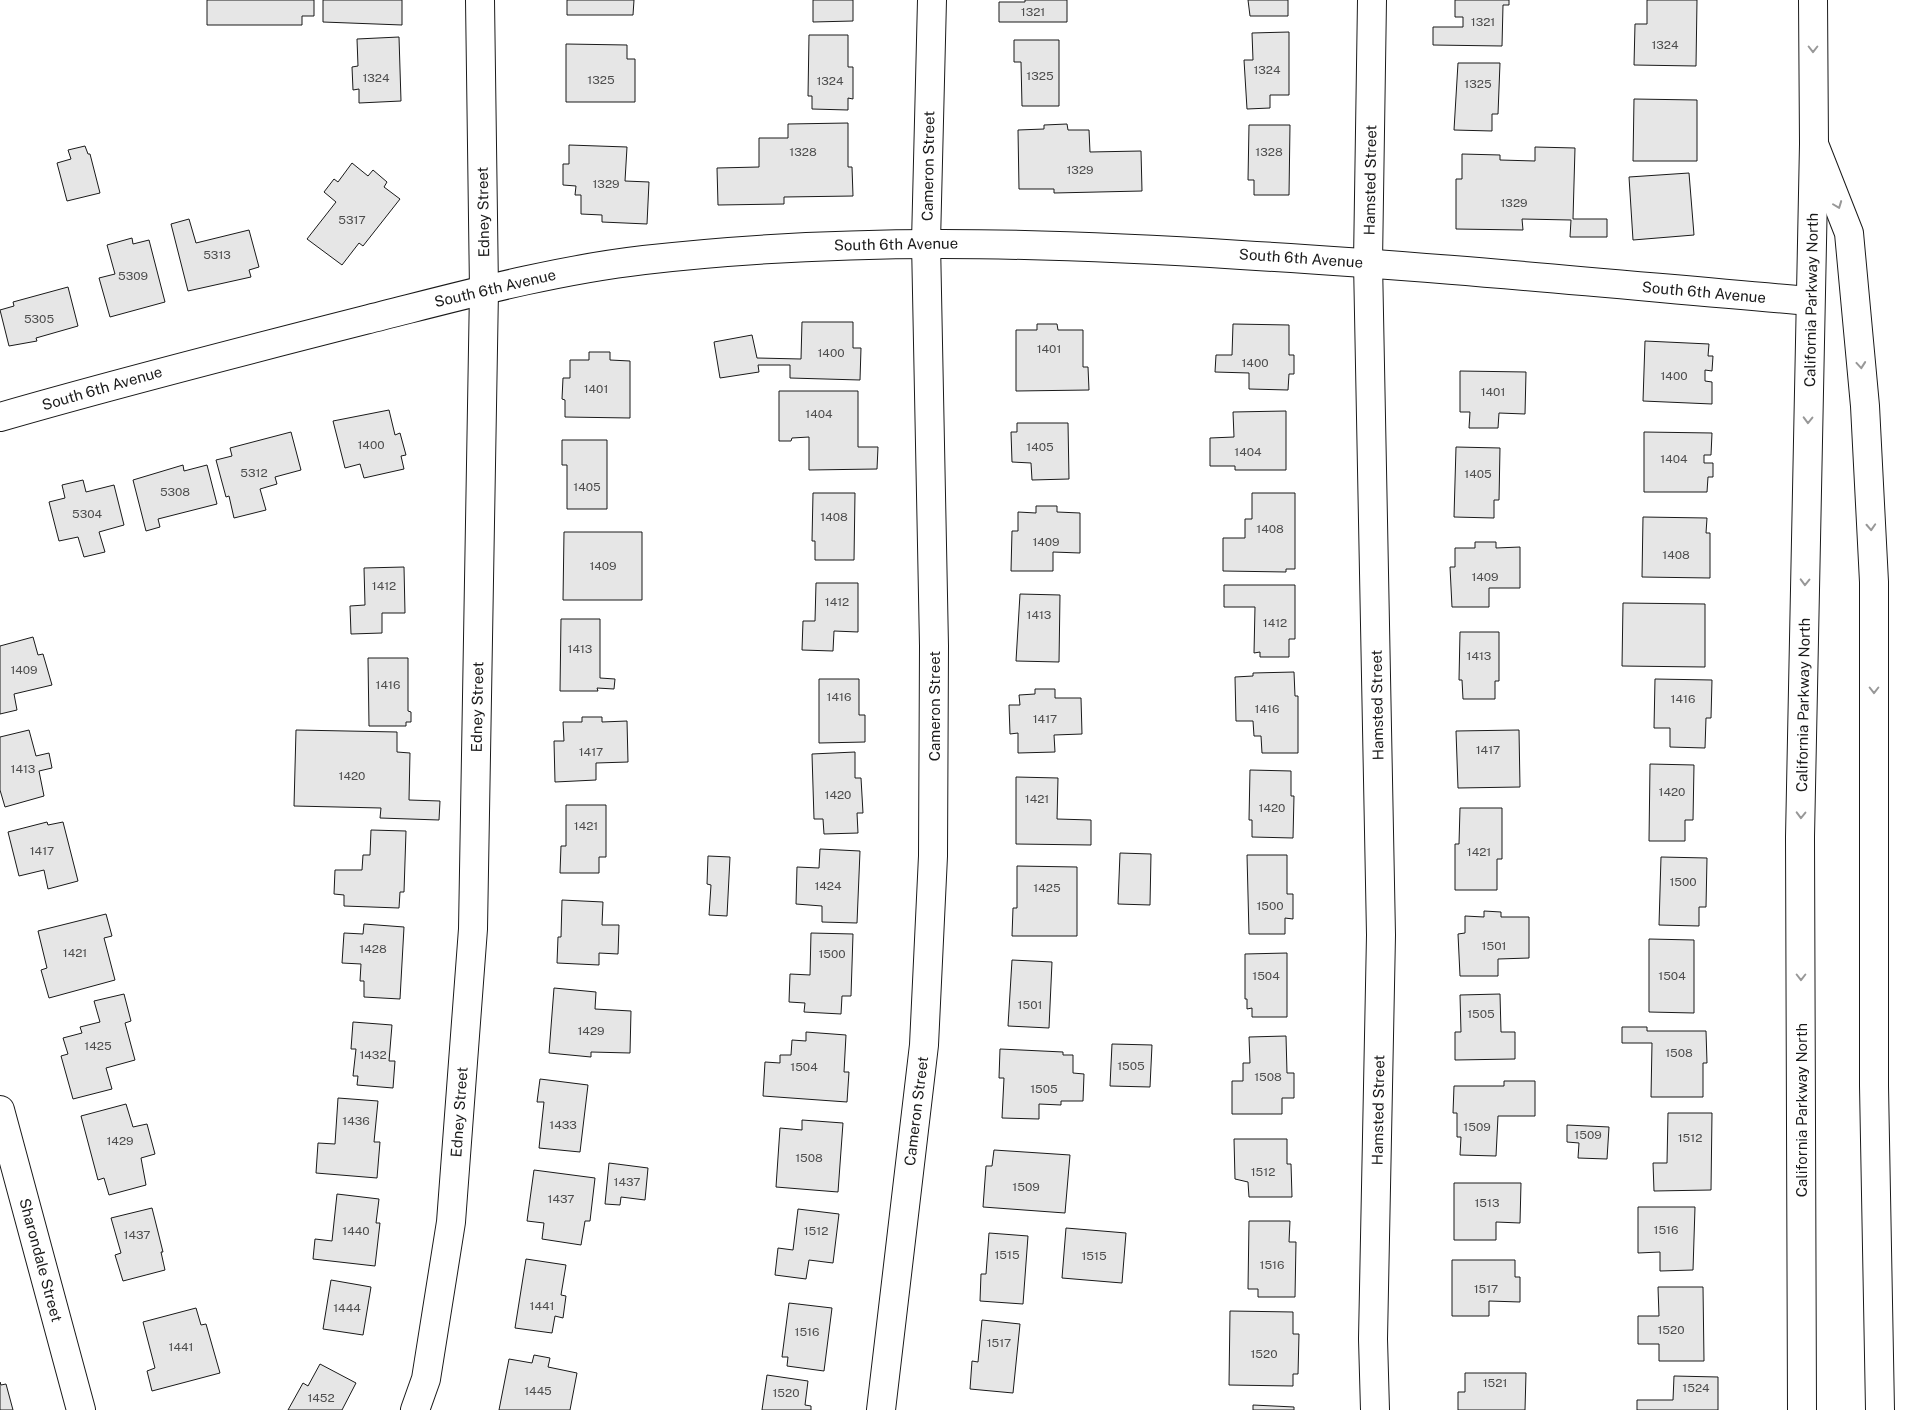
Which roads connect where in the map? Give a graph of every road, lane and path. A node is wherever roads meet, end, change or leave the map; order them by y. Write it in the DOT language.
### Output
graph roads {
  1 [pos="480,0"];
  2 [pos="932,0"];
  3 [pos="1372,0"];
  4 [pos="1813,0"];
  5 [pos="1814,144"];
  6 [pos="926,242"];
  7 [pos="1368,262"];
  8 [pos="484,290"];
  9 [pos="1810,301"];
  10 [pos="0,417"];
  11 [pos="0,1110"];
  12 [pos="81,1410"];
  13 [pos="415,1410"];
  14 [pos="881,1410"];
  15 [pos="1375,1410"];
  16 [pos="1802,1410"];
  17 [pos="1880,1410"];
  1 -- 8 [label="main road, Edney Street"];
  2 -- 6 [label="main road, Cameron Street"];
  3 -- 7 [label="main road, Hamsted Street"];
  4 -- 5 [label="main road, California Parkway North, one-way"];
  5 -- 9 [label="main road, California Parkway North"];
  5 -- 17 [label="main road, one-way"];
  6 -- 7 [label="main road, South 6th Avenue"];
  6 -- 8 [label="main road, South 6th Avenue"];
  6 -- 14 [label="main road, Cameron Street"];
  7 -- 9 [label="main road, South 6th Avenue"];
  7 -- 15 [label="main road, Hamsted Street"];
  8 -- 10 [label="main road, South 6th Avenue"];
  8 -- 13 [label="main road, Edney Street"];
  9 -- 16 [label="main road, California Parkway North, one-way"];
  11 -- 12 [label="main road, Sharondale Street"];
}
